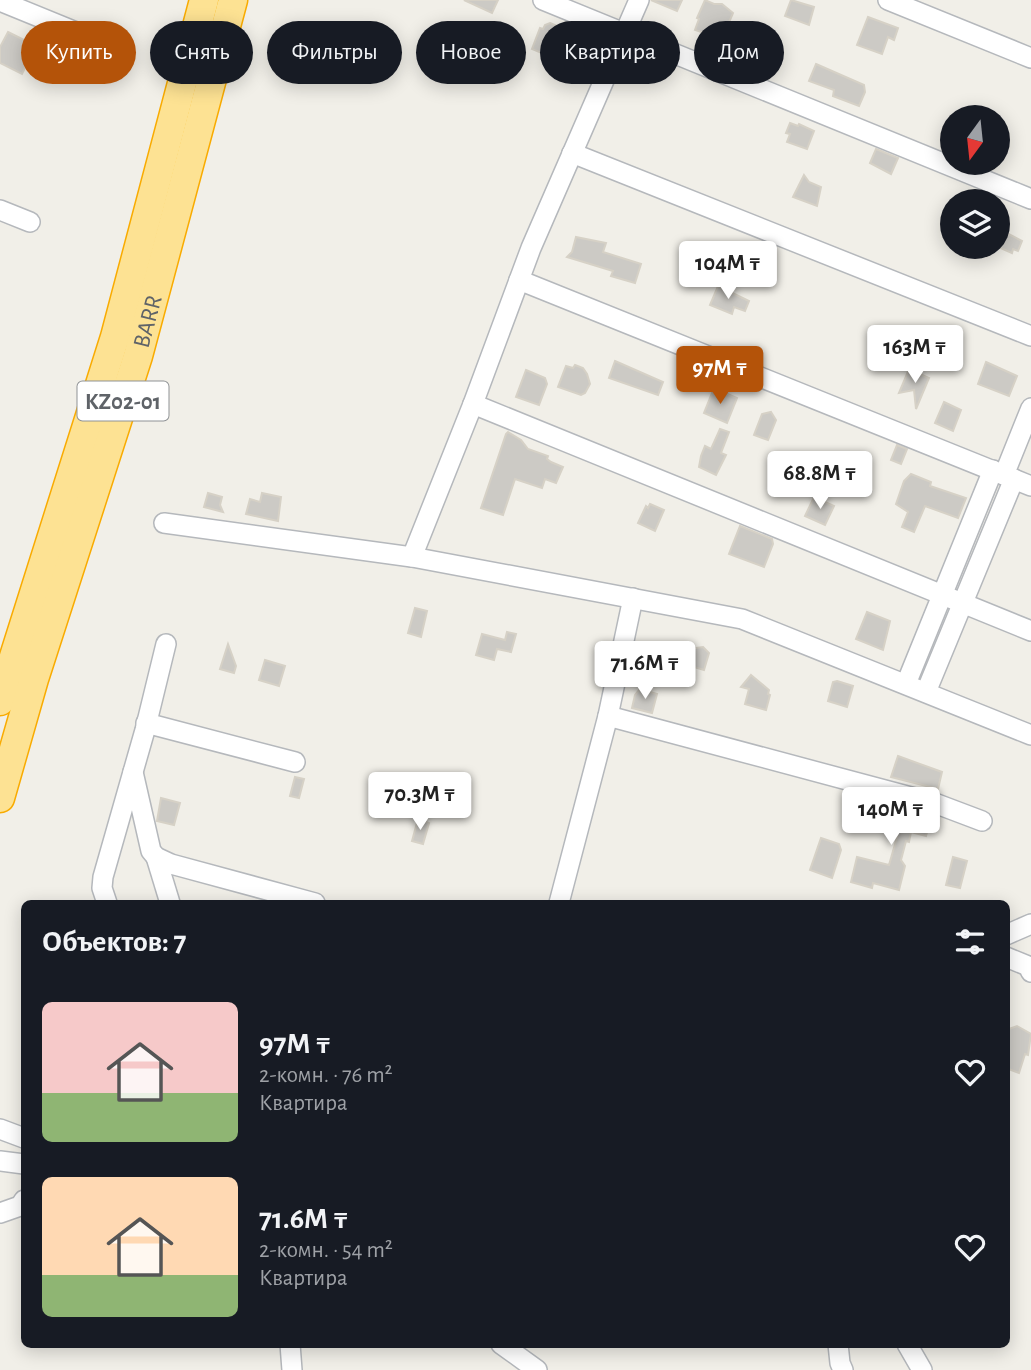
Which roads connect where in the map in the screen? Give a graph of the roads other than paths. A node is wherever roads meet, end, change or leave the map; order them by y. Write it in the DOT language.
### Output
graph roads {
  1 [pos="204,0"];
  2 [pos="233,0"];
  3 [pos="543,0"];
  4 [pos="639,0"];
  5 [pos="888,0"];
  6 [pos="0,1"];
  7 [pos="49,21"];
  8 [pos="595,21"];
  9 [pos="629,21"];
  10 [pos="680,56"];
  11 [pos="1031,58"];
  12 [pos="602,84"];
  13 [pos="572,153"];
  14 [pos="1031,199"];
  15 [pos="0,210"];
  16 [pos="30,222"];
  17 [pos="519,279"];
  18 [pos="1031,336"];
  19 [pos="473,404"];
  20 [pos="1031,408"];
  21 [pos="1011,477"];
  22 [pos="164,523"];
  23 [pos="412,557"];
  24 [pos="942,595"];
  25 [pos="633,598"];
  26 [pos="963,603"];
  27 [pos="1031,631"];
  28 [pos="166,644"];
  29 [pos="906,684"];
  30 [pos="926,692"];
  31 [pos="0,701"];
  32 [pos="608,716"];
  33 [pos="146,723"];
  34 [pos="1031,735"];
  35 [pos="295,762"];
  36 [pos="133,771"];
  37 [pos="0,798"];
  38 [pos="982,821"];
  39 [pos="156,857"];
  40 [pos="106,900"];
  41 [pos="169,900"];
  42 [pos="304,900"];
  43 [pos="560,900"];
  44 [pos="1031,924"];
  45 [pos="1010,933"];
  46 [pos="1010,959"];
  47 [pos="1031,972"];
  48 [pos="0,1161"];
  49 [pos="21,1164"];
  50 [pos="21,1204"];
  51 [pos="0,1213"];
  52 [pos="290,1348"];
  53 [pos="507,1348"];
  54 [pos="838,1348"];
  55 [pos="909,1348"];
  56 [pos="292,1370"];
  57 [pos="537,1370"];
  58 [pos="843,1370"];
  59 [pos="922,1370"];
  1 -- 31 [label="highway, BARR / KZ02-01"];
  2 -- 37 [label="highway, BARR / KZ02-01"];
  3 -- 8 [label="street"];
  4 -- 9 [label="street"];
  5 -- 11 [label="street"];
  6 -- 7 [label="street"];
  10 -- 14 [label="street"];
  12 -- 13 [label="street"];
  13 -- 17 [label="street"];
  13 -- 18 [label="street"];
  15 -- 16 [label="street"];
  17 -- 19 [label="street"];
  17 -- 21 [label="street"];
  19 -- 23 [label="street"];
  19 -- 24 [label="street"];
  20 -- 21 [label="street"];
  21 -- 24 [label="street"];
  21 -- 26 [label="street"];
  22 -- 23 [label="street"];
  23 -- 25 [label="street"];
  24 -- 26 [label="street"];
  24 -- 29 [label="street"];
  25 -- 29 [label="street"];
  25 -- 32 [label="street"];
  26 -- 27 [label="street"];
  26 -- 30 [label="street"];
  28 -- 33 [label="street"];
  29 -- 30 [label="street"];
  30 -- 34 [label="street"];
  32 -- 38 [label="street"];
  32 -- 43 [label="street"];
  33 -- 35 [label="street"];
  33 -- 36 [label="street"];
  36 -- 39 [label="street"];
  36 -- 40 [label="street"];
  39 -- 41 [label="street"];
  39 -- 42 [label="street"];
  44 -- 45 [label="street"];
  46 -- 47 [label="street"];
  48 -- 49 [label="street"];
  50 -- 51 [label="street"];
  52 -- 56 [label="street"];
  53 -- 57 [label="street"];
  54 -- 58 [label="street"];
  55 -- 59 [label="street"];
}
